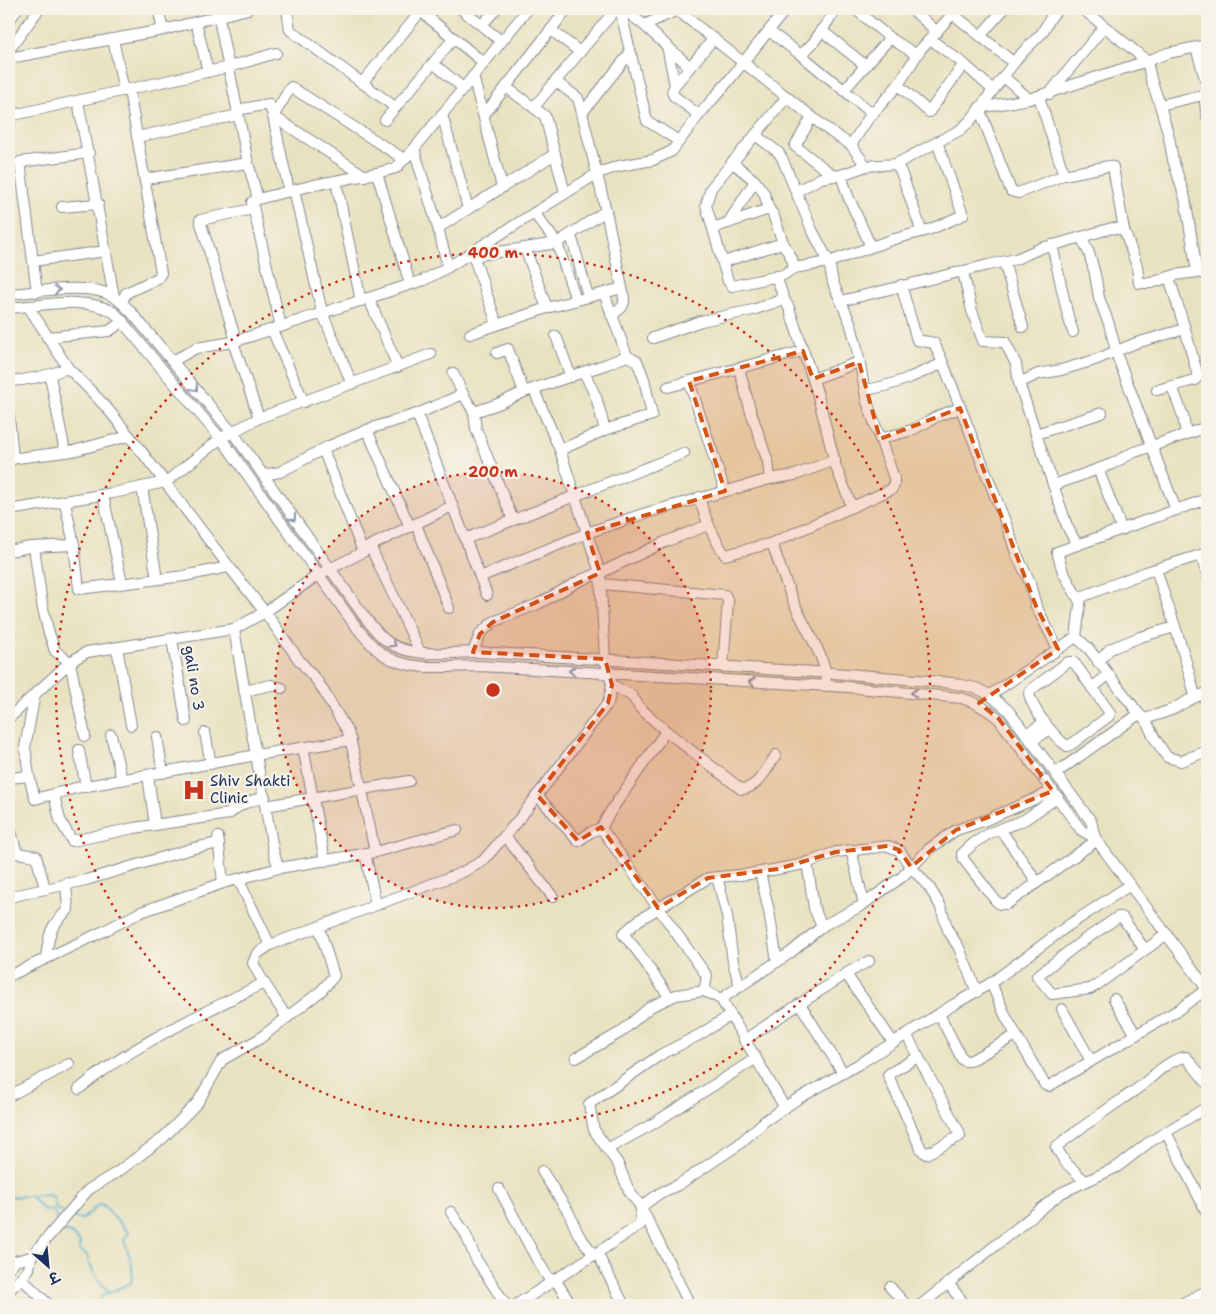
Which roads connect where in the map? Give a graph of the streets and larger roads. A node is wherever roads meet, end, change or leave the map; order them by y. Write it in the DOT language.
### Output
graph roads {
  1 [pos="17,9"];
  2 [pos="39,9"];
  3 [pos="158,9"];
  4 [pos="248,9"];
  5 [pos="287,9"];
  6 [pos="462,9"];
  7 [pos="496,9"];
  8 [pos="528,9"];
  9 [pos="567,9"];
  10 [pos="616,9"];
  11 [pos="622,9"];
  12 [pos="679,9"];
  13 [pos="786,9"];
  14 [pos="838,9"];
  15 [pos="855,9"];
  16 [pos="913,9"];
  17 [pos="1004,9"];
  18 [pos="1058,9"];
  19 [pos="1084,9"];
  20 [pos="420,10"];
  21 [pos="955,12"];
  22 [pos="217,13"];
  23 [pos="9,21"];
  24 [pos="196,22"];
  25 [pos="482,25"];
  26 [pos="644,25"];
  27 [pos="1104,27"];
  28 [pos="163,30"];
  29 [pos="551,30"];
  30 [pos="821,30"];
  31 [pos="769,31"];
  32 [pos="934,36"];
  33 [pos="981,36"];
  34 [pos="454,38"];
  35 [pos="714,38"];
  36 [pos="890,38"];
  37 [pos="113,39"];
  38 [pos="501,41"];
  39 [pos="1207,45"];
  40 [pos="667,46"];
  41 [pos="1196,48"];
  42 [pos="9,50"];
  43 [pos="580,52"];
  44 [pos="276,53"];
  45 [pos="630,53"];
  46 [pos="801,55"];
  47 [pos="917,55"];
  48 [pos="9,58"];
  49 [pos="744,61"];
  50 [pos="1147,61"];
  51 [pos="484,62"];
  52 [pos="433,63"];
  53 [pos="1014,63"];
  54 [pos="964,64"];
  55 [pos="866,66"];
  56 [pos="229,67"];
  57 [pos="690,67"];
  58 [pos="208,72"];
  59 [pos="473,76"];
  60 [pos="1004,77"];
  61 [pos="555,82"];
  62 [pos="362,83"];
  63 [pos="675,85"];
  64 [pos="898,85"];
  65 [pos="1207,85"];
  66 [pos="506,86"];
  67 [pos="463,88"];
  68 [pos="126,90"];
  69 [pos="844,90"];
  70 [pos="994,90"];
  71 [pos="1207,95"];
  72 [pos="787,97"];
  73 [pos="1039,97"];
  74 [pos="78,101"];
  75 [pos="1160,105"];
  76 [pos="395,107"];
  77 [pos="534,107"];
  78 [pos="979,108"];
  79 [pos="238,112"];
  80 [pos="582,113"];
  81 [pos="442,114"];
  82 [pos="873,114"];
  83 [pos="698,115"];
  84 [pos="9,116"];
  85 [pos="273,116"];
  86 [pos="484,116"];
  87 [pos="1207,116"];
  88 [pos="812,117"];
  89 [pos="384,120"];
  90 [pos="755,135"];
  91 [pos="137,137"];
  92 [pos="679,141"];
  93 [pos="937,142"];
  94 [pos="851,145"];
  95 [pos="414,149"];
  96 [pos="89,153"];
  97 [pos="555,154"];
  98 [pos="404,159"];
  99 [pos="732,162"];
  100 [pos="248,163"];
  101 [pos="896,164"];
  102 [pos="866,166"];
  103 [pos="377,173"];
  104 [pos="598,173"];
  105 [pos="1064,175"];
  106 [pos="365,176"];
  107 [pos="837,176"];
  108 [pos="145,179"];
  109 [pos="336,181"];
  110 [pos="756,182"];
  111 [pos="502,187"];
  112 [pos="292,190"];
  113 [pos="797,191"];
  114 [pos="565,193"];
  115 [pos="258,199"];
  116 [pos="98,204"];
  117 [pos="62,207"];
  118 [pos="769,208"];
  119 [pos="253,209"];
  120 [pos="468,209"];
  121 [pos="606,211"];
  122 [pos="534,213"];
  123 [pos="728,223"];
  124 [pos="438,228"];
  125 [pos="712,228"];
  126 [pos="1124,230"];
  127 [pos="922,232"];
  128 [pos="571,235"];
  129 [pos="1081,236"];
  130 [pos="783,243"];
  131 [pos="557,244"];
  132 [pos="1052,245"];
  133 [pos="871,247"];
  134 [pos="525,248"];
  135 [pos="106,251"];
  136 [pos="472,254"];
  137 [pos="33,261"];
  138 [pos="723,262"];
  139 [pos="829,262"];
  140 [pos="1004,262"];
  141 [pos="448,267"];
  142 [pos="794,268"];
  143 [pos="963,272"];
  144 [pos="1202,273"];
  145 [pos="776,276"];
  146 [pos="1169,277"];
  147 [pos="410,284"];
  148 [pos="901,285"];
  149 [pos="622,288"];
  150 [pos="38,292"];
  151 [pos="604,293"];
  152 [pos="9,294"];
  153 [pos="588,296"];
  154 [pos="784,299"];
  155 [pos="118,300"];
  156 [pos="365,300"];
  157 [pos="576,300"];
  158 [pos="841,301"];
  159 [pos="28,306"];
  160 [pos="9,308"];
  161 [pos="547,308"];
  162 [pos="322,312"];
  163 [pos="611,314"];
  164 [pos="123,321"];
  165 [pos="498,324"];
  166 [pos="1023,327"];
  167 [pos="277,329"];
  168 [pos="1185,329"];
  169 [pos="1073,332"];
  170 [pos="470,334"];
  171 [pos="556,336"];
  172 [pos="48,337"];
  173 [pos="653,338"];
  174 [pos="235,342"];
  175 [pos="1116,350"];
  176 [pos="803,351"];
  177 [pos="497,353"];
  178 [pos="431,354"];
  179 [pos="627,356"];
  180 [pos="173,361"];
  181 [pos="859,362"];
  182 [pos="943,363"];
  183 [pos="398,367"];
  184 [pos="68,368"];
  185 [pos="739,368"];
  186 [pos="584,372"];
  187 [pos="453,373"];
  188 [pos="50,376"];
  189 [pos="571,377"];
  190 [pos="813,379"];
  191 [pos="9,381"];
  192 [pos="689,381"];
  193 [pos="352,384"];
  194 [pos="1019,384"];
  195 [pos="1172,386"];
  196 [pos="668,388"];
  197 [pos="865,390"];
  198 [pos="1157,390"];
  199 [pos="529,391"];
  200 [pos="463,394"];
  201 [pos="304,402"];
  202 [pos="960,408"];
  203 [pos="474,412"];
  204 [pos="1102,412"];
  205 [pos="417,414"];
  206 [pos="9,416"];
  207 [pos="259,418"];
  208 [pos="1207,427"];
  209 [pos="367,430"];
  210 [pos="605,430"];
  211 [pos="232,432"];
  212 [pos="1036,434"];
  213 [pos="1186,434"];
  214 [pos="130,436"];
  215 [pos="221,438"];
  216 [pos="880,439"];
  217 [pos="1153,446"];
  218 [pos="323,449"];
  219 [pos="560,450"];
  220 [pos="65,452"];
  221 [pos="684,453"];
  222 [pos="11,459"];
  223 [pos="835,460"];
  224 [pos="1098,469"];
  225 [pos="262,475"];
  226 [pos="770,479"];
  227 [pos="166,482"];
  228 [pos="1054,485"];
  229 [pos="142,487"];
  230 [pos="725,490"];
  231 [pos="103,495"];
  232 [pos="575,495"];
  233 [pos="699,497"];
  234 [pos="1207,499"];
  235 [pos="65,502"];
  236 [pos="452,506"];
  237 [pos="852,507"];
  238 [pos="9,510"];
  239 [pos="1176,510"];
  240 [pos="513,520"];
  241 [pos="708,525"];
  242 [pos="413,526"];
  243 [pos="1122,530"];
  244 [pos="587,534"];
  245 [pos="465,539"];
  246 [pos="772,544"];
  247 [pos="74,545"];
  248 [pos="1077,545"];
  249 [pos="34,547"];
  250 [pos="367,549"];
  251 [pos="9,551"];
  252 [pos="1204,554"];
  253 [pos="228,567"];
  254 [pos="329,569"];
  255 [pos="1156,569"];
  256 [pos="318,575"];
  257 [pos="1207,575"];
  258 [pos="480,577"];
  259 [pos="157,579"];
  260 [pos="601,579"];
  261 [pos="122,583"];
  262 [pos="487,595"];
  263 [pos="1080,602"];
  264 [pos="449,608"];
  265 [pos="265,612"];
  266 [pos="1175,627"];
  267 [pos="234,629"];
  268 [pos="1076,637"];
  269 [pos="172,639"];
  270 [pos="116,648"];
  271 [pos="1058,649"];
  272 [pos="420,652"];
  273 [pos="474,652"];
  274 [pos="604,659"];
  275 [pos="70,662"];
  276 [pos="1098,662"];
  277 [pos="722,667"];
  278 [pos="826,672"];
  279 [pos="607,673"];
  280 [pos="1110,678"];
  281 [pos="612,685"];
  282 [pos="826,686"];
  283 [pos="282,688"];
  284 [pos="1095,690"];
  285 [pos="244,692"];
  286 [pos="1207,693"];
  287 [pos="35,694"];
  288 [pos="990,695"];
  289 [pos="1195,697"];
  290 [pos="1142,717"];
  291 [pos="9,718"];
  292 [pos="186,721"];
  293 [pos="131,725"];
  294 [pos="1047,726"];
  295 [pos="666,731"];
  296 [pos="205,733"];
  297 [pos="111,735"];
  298 [pos="85,736"];
  299 [pos="157,737"];
  300 [pos="1029,737"];
  301 [pos="351,740"];
  302 [pos="303,747"];
  303 [pos="78,750"];
  304 [pos="1207,751"];
  305 [pos="256,755"];
  306 [pos="776,756"];
  307 [pos="211,764"];
  308 [pos="164,773"];
  309 [pos="1056,774"];
  310 [pos="29,776"];
  311 [pos="148,776"];
  312 [pos="9,778"];
  313 [pos="122,780"];
  314 [pos="409,781"];
  315 [pos="86,787"];
  316 [pos="362,790"];
  317 [pos="1055,794"];
  318 [pos="54,795"];
  319 [pos="537,795"];
  320 [pos="313,798"];
  321 [pos="266,801"];
  322 [pos="9,825"];
  323 [pos="155,826"];
  324 [pos="601,828"];
  325 [pos="1000,829"];
  326 [pos="457,830"];
  327 [pos="505,836"];
  328 [pos="1096,839"];
  329 [pos="850,850"];
  330 [pos="370,853"];
  331 [pos="325,861"];
  332 [pos="807,862"];
  333 [pos="911,867"];
  334 [pos="279,868"];
  335 [pos="760,872"];
  336 [pos="717,877"];
  337 [pos="238,880"];
  338 [pos="1037,882"];
  339 [pos="66,884"];
  340 [pos="223,884"];
  341 [pos="1130,885"];
  342 [pos="45,888"];
  343 [pos="9,897"];
  344 [pos="553,897"];
  345 [pos="376,904"];
  346 [pos="864,904"];
  347 [pos="658,908"];
  348 [pos="319,927"];
  349 [pos="822,927"];
  350 [pos="1167,934"];
  351 [pos="270,945"];
  352 [pos="1145,950"];
  353 [pos="46,958"];
  354 [pos="869,961"];
  355 [pos="777,962"];
  356 [pos="846,974"];
  357 [pos="9,976"];
  358 [pos="264,982"];
  359 [pos="991,984"];
  360 [pos="740,987"];
  361 [pos="1207,989"];
  362 [pos="704,991"];
  363 [pos="977,992"];
  364 [pos="670,998"];
  365 [pos="721,999"];
  366 [pos="1114,999"];
  367 [pos="800,1004"];
  368 [pos="1062,1009"];
  369 [pos="939,1014"];
  370 [pos="731,1015"];
  371 [pos="287,1018"];
  372 [pos="906,1034"];
  373 [pos="1016,1035"];
  374 [pos="1136,1035"];
  375 [pos="744,1040"];
  376 [pos="893,1042"];
  377 [pos="918,1057"];
  378 [pos="576,1058"];
  379 [pos="755,1059"];
  380 [pos="1090,1061"];
  381 [pos="69,1064"];
  382 [pos="843,1073"];
  383 [pos="1207,1083"];
  384 [pos="79,1089"];
  385 [pos="9,1096"];
  386 [pos="1207,1107"];
  387 [pos="785,1108"];
  388 [pos="1166,1132"];
  389 [pos="607,1150"];
  390 [pos="542,1172"];
  391 [pos="1086,1181"];
  392 [pos="499,1190"];
  393 [pos="642,1206"];
  394 [pos="451,1212"];
  395 [pos="1207,1212"];
  396 [pos="595,1254"];
  397 [pos="32,1256"];
  398 [pos="9,1268"];
  399 [pos="21,1278"];
  400 [pos="553,1280"];
  401 [pos="948,1283"];
  402 [pos="890,1287"];
  403 [pos="9,1290"];
  404 [pos="1207,1291"];
  405 [pos="49,1305"];
  406 [pos="506,1305"];
  407 [pos="516,1305"];
  408 [pos="571,1305"];
  409 [pos="624,1305"];
  410 [pos="690,1305"];
  411 [pos="906,1305"];
  412 [pos="921,1305"];
  413 [pos="965,1305"];
  414 [pos="1179,1305"];
  1 -- 23 [label="street"];
  2 -- 42 [label="street"];
  3 -- 28 [label="street"];
  4 -- 22 [label="street"];
  5 -- 62 [label="street"];
  6 -- 25 [label="street"];
  7 -- 25 [label="street"];
  8 -- 38 [label="street"];
  9 -- 29 [label="street"];
  10 -- 43 [label="street"];
  11 -- 26 [label="street"];
  11 -- 45 [label="street"];
  12 -- 26 [label="street"];
  12 -- 35 [label="street"];
  13 -- 31 [label="street"];
  14 -- 30 [label="street"];
  15 -- 36 [label="street"];
  16 -- 32 [label="street"];
  17 -- 33 [label="street"];
  18 -- 53 [label="street"];
  19 -- 27 [label="street"];
  20 -- 34 [label="street"];
  20 -- 62 [label="street"];
  21 -- 32 [label="street"];
  21 -- 33 [label="street"];
  22 -- 24 [label="street"];
  22 -- 56 [label="street"];
  24 -- 28 [label="street"];
  24 -- 58 [label="street"];
  25 -- 38 [label="street"];
  26 -- 40 [label="street"];
  27 -- 50 [label="street"];
  27 -- 73 [label="street"];
  28 -- 37 [label="street"];
  29 -- 43 [label="street"];
  29 -- 66 [label="street"];
  30 -- 46 [label="street"];
  30 -- 55 [label="street"];
  31 -- 46 [label="street"];
  31 -- 49 [label="street"];
  32 -- 47 [label="street"];
  32 -- 54 [label="street"];
  33 -- 53 [label="street"];
  34 -- 51 [label="street"];
  34 -- 52 [label="street"];
  35 -- 49 [label="street"];
  35 -- 57 [label="street"];
  36 -- 47 [label="street"];
  36 -- 55 [label="street"];
  37 -- 48 [label="street"];
  37 -- 68 [label="street"];
  38 -- 51 [label="street"];
  39 -- 41 [label="street"];
  40 -- 57 [label="street"];
  40 -- 63 [label="street"];
  41 -- 50 [label="street"];
  41 -- 65 [label="street"];
  43 -- 61 [label="street"];
  44 -- 56 [label="street"];
  45 -- 80 [label="street"];
  45 -- 92 [label="street"];
  46 -- 69 [label="street"];
  47 -- 64 [label="street"];
  49 -- 72 [label="street"];
  49 -- 83 [label="street"];
  50 -- 73 [label="street"];
  50 -- 75 [label="street"];
  51 -- 59 [label="street"];
  52 -- 67 [label="street"];
  52 -- 76 [label="street"];
  53 -- 60 [label="street"];
  54 -- 64 [label="street"];
  54 -- 70 [label="street"];
  55 -- 69 [label="street"];
  56 -- 58 [label="street"];
  56 -- 79 [label="street"];
  57 -- 63 [label="street"];
  58 -- 68 [label="street"];
  59 -- 67 [label="street"];
  59 -- 86 [label="street"];
  60 -- 70 [label="street"];
  60 -- 73 [label="street"];
  61 -- 77 [label="street"];
  61 -- 80 [label="street"];
  62 -- 76 [label="street"];
  63 -- 83 [label="street"];
  64 -- 82 [label="street"];
  66 -- 77 [label="street"];
  66 -- 86 [label="street"];
  67 -- 81 [label="street"];
  68 -- 74 [label="street"];
  68 -- 91 [label="street"];
  69 -- 82 [label="street"];
  70 -- 78 [label="street"];
  71 -- 75 [label="street"];
  71 -- 87 [label="street"];
  72 -- 88 [label="street"];
  72 -- 90 [label="street"];
  73 -- 78 [label="street"];
  73 -- 105 [label="street"];
  74 -- 84 [label="street"];
  74 -- 96 [label="street"];
  75 -- 144 [label="street"];
  76 -- 89 [label="street"];
  77 -- 97 [label="street"];
  78 -- 93 [label="street"];
  78 -- 105 [label="street"];
  79 -- 85 [label="street"];
  79 -- 91 [label="street"];
  79 -- 100 [label="street"];
  80 -- 104 [label="street"];
  81 -- 95 [label="street"];
  81 -- 120 [label="street"];
  82 -- 94 [label="street"];
  83 -- 92 [label="street"];
  85 -- 98 [label="street"];
  85 -- 106 [label="street"];
  85 -- 112 [label="street"];
  86 -- 111 [label="street"];
  88 -- 94 [label="street"];
  88 -- 107 [label="street"];
  90 -- 99 [label="street"];
  90 -- 113 [label="street"];
  91 -- 108 [label="street"];
  92 -- 104 [label="street"];
  93 -- 101 [label="street"];
  93 -- 127 [label="street"];
  94 -- 102 [label="street"];
  95 -- 98 [label="street"];
  95 -- 124 [label="street"];
  96 -- 116 [label="street"];
  96 -- 137 [label="street"];
  97 -- 111 [label="street"];
  97 -- 114 [label="street"];
  98 -- 103 [label="street"];
  99 -- 110 [label="street"];
  99 -- 125 [label="street"];
  100 -- 108 [label="street"];
  100 -- 115 [label="street"];
  101 -- 102 [label="street"];
  101 -- 127 [label="street"];
  102 -- 107 [label="street"];
  103 -- 106 [label="street"];
  103 -- 147 [label="street"];
  104 -- 114 [label="street"];
  104 -- 121 [label="street"];
  105 -- 126 [label="street"];
  106 -- 109 [label="street"];
  107 -- 113 [label="street"];
  107 -- 133 [label="street"];
  108 -- 155 [label="street"];
  109 -- 112 [label="street"];
  109 -- 156 [label="street"];
  110 -- 118 [label="street"];
  110 -- 123 [label="street"];
  111 -- 120 [label="street"];
  112 -- 115 [label="street"];
  112 -- 162 [label="street"];
  113 -- 139 [label="street"];
  114 -- 122 [label="street"];
  115 -- 119 [label="street"];
  116 -- 117 [label="street"];
  116 -- 135 [label="street"];
  118 -- 123 [label="street"];
  118 -- 130 [label="street"];
  119 -- 167 [label="street"];
  119 -- 174 [label="street"];
  120 -- 124 [label="street"];
  121 -- 128 [label="street"];
  121 -- 149 [label="street"];
  122 -- 131 [label="street"];
  122 -- 136 [label="street"];
  123 -- 125 [label="street"];
  124 -- 141 [label="street"];
  125 -- 138 [label="street"];
  126 -- 129 [label="street"];
  126 -- 146 [label="street"];
  127 -- 133 [label="street"];
  128 -- 131 [label="street"];
  128 -- 153 [label="street"];
  129 -- 132 [label="street"];
  129 -- 175 [label="street"];
  130 -- 138 [label="street"];
  130 -- 142 [label="street"];
  131 -- 134 [label="street"];
  131 -- 157 [label="street"];
  132 -- 140 [label="street"];
  132 -- 169 [label="street"];
  133 -- 139 [label="street"];
  134 -- 136 [label="street"];
  134 -- 161 [label="street"];
  135 -- 137 [label="street"];
  135 -- 155 [label="street"];
  136 -- 141 [label="street"];
  136 -- 165 [label="street"];
  137 -- 150 [label="street"];
  138 -- 145 [label="street"];
  139 -- 142 [label="street"];
  139 -- 158 [label="street"];
  140 -- 143 [label="street"];
  140 -- 166 [label="street"];
  141 -- 147 [label="street"];
  142 -- 145 [label="street"];
  143 -- 148 [label="street"];
  143 -- 194 [label="street"];
  144 -- 146 [label="street"];
  145 -- 154 [label="street"];
  146 -- 168 [label="street"];
  147 -- 156 [label="street"];
  148 -- 158 [label="street"];
  148 -- 182 [label="street"];
  149 -- 151 [label="street"];
  149 -- 163 [label="street"];
  150 -- 152 [label="street"];
  150 -- 155 [label="street, one-way"];
  151 -- 153 [label="street"];
  151 -- 163 [label="street"];
  153 -- 157 [label="street"];
  154 -- 173 [label="street"];
  154 -- 176 [label="street"];
  155 -- 180 [label="street"];
  156 -- 162 [label="street"];
  156 -- 183 [label="street"];
  157 -- 161 [label="street"];
  158 -- 181 [label="street"];
  159 -- 160 [label="street"];
  159 -- 164 [label="street"];
  159 -- 172 [label="street"];
  161 -- 165 [label="street"];
  162 -- 167 [label="street"];
  162 -- 193 [label="street"];
  163 -- 179 [label="street"];
  164 -- 172 [label="street"];
  164 -- 215 [label="street"];
  165 -- 170 [label="street"];
  167 -- 174 [label="street"];
  167 -- 201 [label="street"];
  168 -- 175 [label="street"];
  168 -- 195 [label="street"];
  171 -- 189 [label="street"];
  172 -- 184 [label="street"];
  174 -- 180 [label="street"];
  174 -- 207 [label="street"];
  175 -- 194 [label="street"];
  175 -- 217 [label="street"];
  176 -- 185 [label="street"];
  176 -- 190 [label="street"];
  177 -- 199 [label="street"];
  178 -- 183 [label="street"];
  179 -- 186 [label="street"];
  179 -- 210 [label="street"];
  180 -- 211 [label="street, one-way"];
  181 -- 190 [label="street"];
  181 -- 197 [label="street"];
  182 -- 197 [label="street"];
  182 -- 202 [label="street"];
  183 -- 193 [label="street"];
  184 -- 188 [label="street"];
  184 -- 214 [label="street"];
  185 -- 192 [label="street"];
  185 -- 226 [label="street"];
  186 -- 189 [label="street"];
  186 -- 210 [label="street"];
  187 -- 200 [label="street"];
  188 -- 191 [label="street"];
  188 -- 220 [label="street"];
  189 -- 199 [label="street"];
  190 -- 223 [label="street"];
  192 -- 196 [label="street"];
  192 -- 230 [label="street"];
  193 -- 201 [label="street"];
  194 -- 212 [label="street"];
  195 -- 198 [label="street"];
  195 -- 213 [label="street"];
  197 -- 216 [label="street"];
  199 -- 203 [label="street"];
  199 -- 219 [label="street"];
  200 -- 203 [label="street"];
  200 -- 205 [label="street"];
  201 -- 207 [label="street"];
  202 -- 216 [label="street"];
  202 -- 271 [label="street"];
  203 -- 240 [label="street"];
  204 -- 212 [label="street"];
  205 -- 209 [label="street"];
  205 -- 236 [label="street"];
  206 -- 222 [label="street"];
  207 -- 211 [label="street"];
  208 -- 213 [label="street"];
  209 -- 218 [label="street"];
  209 -- 242 [label="street"];
  210 -- 219 [label="street"];
  211 -- 215 [label="street"];
  211 -- 225 [label="street"];
  212 -- 228 [label="street"];
  213 -- 217 [label="street"];
  214 -- 220 [label="street"];
  214 -- 227 [label="street"];
  215 -- 227 [label="street"];
  215 -- 256 [label="street"];
  216 -- 237 [label="street"];
  217 -- 224 [label="street"];
  217 -- 239 [label="street"];
  218 -- 225 [label="street"];
  218 -- 250 [label="street"];
  219 -- 232 [label="street"];
  220 -- 222 [label="street"];
  221 -- 232 [label="street"];
  223 -- 226 [label="street"];
  223 -- 237 [label="street"];
  224 -- 228 [label="street"];
  224 -- 243 [label="street"];
  225 -- 254 [label="street, one-way"];
  226 -- 230 [label="street"];
  227 -- 229 [label="street"];
  227 -- 253 [label="street"];
  228 -- 248 [label="street"];
  229 -- 231 [label="street"];
  229 -- 259 [label="street"];
  230 -- 233 [label="street"];
  231 -- 235 [label="street"];
  231 -- 261 [label="street"];
  232 -- 240 [label="street"];
  232 -- 244 [label="street"];
  233 -- 241 [label="street"];
  233 -- 244 [label="street"];
  234 -- 239 [label="street"];
  235 -- 238 [label="street"];
  235 -- 247 [label="street"];
  236 -- 242 [label="street"];
  236 -- 245 [label="street"];
  237 -- 246 [label="street"];
  239 -- 243 [label="street"];
  240 -- 245 [label="street"];
  241 -- 246 [label="street"];
  241 -- 260 [label="street"];
  242 -- 250 [label="street"];
  242 -- 264 [label="street"];
  243 -- 248 [label="street"];
  244 -- 258 [label="street"];
  244 -- 260 [label="street"];
  245 -- 258 [label="street"];
  246 -- 278 [label="street"];
  247 -- 249 [label="street"];
  247 -- 261 [label="street"];
  248 -- 263 [label="street"];
  249 -- 251 [label="street"];
  249 -- 275 [label="street"];
  250 -- 254 [label="street"];
  250 -- 272 [label="street"];
  252 -- 255 [label="street"];
  252 -- 257 [label="street"];
  253 -- 259 [label="street"];
  253 -- 265 [label="street"];
  254 -- 256 [label="street"];
  254 -- 272 [label="street, one-way"];
  255 -- 263 [label="street"];
  255 -- 266 [label="street"];
  256 -- 265 [label="street"];
  279 -- 256 [label="street, one-way"];
  258 -- 262 [label="street"];
  259 -- 261 [label="street"];
  260 -- 273 [label="street"];
  260 -- 274 [label="street"];
  260 -- 277 [label="street"];
  263 -- 268 [label="street"];
  265 -- 267 [label="street"];
  265 -- 301 [label="street"];
  266 -- 276 [label="street"];
  266 -- 289 [label="street"];
  267 -- 269 [label="street"];
  267 -- 285 [label="street"];
  268 -- 271 [label="street"];
  268 -- 276 [label="street"];
  269 -- 270 [label="street"];
  269 -- 292 [label="street, gali no 3"];
  270 -- 275 [label="street"];
  270 -- 293 [label="street"];
  271 -- 288 [label="street"];
  272 -- 273 [label="street"];
  273 -- 274 [label="street"];
  274 -- 277 [label="street"];
  274 -- 279 [label="street"];
  275 -- 287 [label="street"];
  275 -- 298 [label="street"];
  276 -- 280 [label="street"];
  277 -- 278 [label="street"];
  278 -- 282 [label="street"];
  278 -- 288 [label="street"];
  279 -- 281 [label="street"];
  282 -- 279 [label="street, one-way"];
  280 -- 284 [label="street"];
  280 -- 290 [label="street"];
  281 -- 295 [label="street"];
  281 -- 319 [label="street"];
  317 -- 282 [label="street, one-way"];
  283 -- 285 [label="street"];
  284 -- 294 [label="street"];
  284 -- 294 [label="street"];
  285 -- 305 [label="street"];
  286 -- 289 [label="street"];
  287 -- 291 [label="street"];
  287 -- 310 [label="street"];
  288 -- 300 [label="street"];
  289 -- 290 [label="street"];
  290 -- 304 [label="street"];
  290 -- 309 [label="street"];
  294 -- 300 [label="street"];
  295 -- 306 [label="street"];
  295 -- 324 [label="street"];
  296 -- 307 [label="street"];
  297 -- 313 [label="street"];
  299 -- 308 [label="street"];
  300 -- 309 [label="street"];
  301 -- 302 [label="street"];
  301 -- 316 [label="street"];
  302 -- 305 [label="street"];
  302 -- 320 [label="street"];
  303 -- 315 [label="street"];
  305 -- 307 [label="street"];
  305 -- 321 [label="street"];
  307 -- 308 [label="street"];
  308 -- 311 [label="street"];
  309 -- 328 [label="street"];
  310 -- 312 [label="street"];
  310 -- 318 [label="street"];
  311 -- 313 [label="street"];
  311 -- 323 [label="street"];
  313 -- 315 [label="street"];
  314 -- 316 [label="street"];
  315 -- 318 [label="street"];
  316 -- 320 [label="street"];
  316 -- 330 [label="street"];
  317 -- 325 [label="street"];
  317 -- 328 [label="street"];
  317 -- 333 [label="street"];
  318 -- 323 [label="street"];
  319 -- 324 [label="street"];
  319 -- 327 [label="street"];
  320 -- 321 [label="street"];
  320 -- 331 [label="street"];
  321 -- 323 [label="street"];
  321 -- 334 [label="street"];
  322 -- 342 [label="street"];
  324 -- 347 [label="street"];
  325 -- 338 [label="street"];
  325 -- 338 [label="street"];
  326 -- 330 [label="street"];
  327 -- 344 [label="street"];
  327 -- 345 [label="street"];
  328 -- 338 [label="street"];
  328 -- 341 [label="street"];
  329 -- 332 [label="street"];
  329 -- 333 [label="street"];
  329 -- 346 [label="street"];
  330 -- 331 [label="street"];
  330 -- 345 [label="street"];
  331 -- 334 [label="street"];
  332 -- 335 [label="street"];
  332 -- 349 [label="street"];
  333 -- 346 [label="street"];
  333 -- 363 [label="street"];
  334 -- 337 [label="street"];
  335 -- 336 [label="street"];
  335 -- 355 [label="street"];
  336 -- 347 [label="street"];
  336 -- 360 [label="street"];
  337 -- 340 [label="street"];
  337 -- 351 [label="street"];
  339 -- 340 [label="street"];
  339 -- 342 [label="street"];
  339 -- 353 [label="street"];
  340 -- 353 [label="street"];
  341 -- 350 [label="street"];
  341 -- 359 [label="street"];
  342 -- 343 [label="street"];
  345 -- 348 [label="street"];
  346 -- 349 [label="street"];
  347 -- 362 [label="street"];
  347 -- 364 [label="street"];
  348 -- 351 [label="street"];
  348 -- 371 [label="street"];
  349 -- 355 [label="street"];
  350 -- 352 [label="street"];
  350 -- 361 [label="street"];
  351 -- 358 [label="street"];
  352 -- 352 [label="street"];
  353 -- 357 [label="street"];
  354 -- 356 [label="street"];
  355 -- 360 [label="street"];
  356 -- 367 [label="street"];
  356 -- 376 [label="street"];
  358 -- 371 [label="street"];
  358 -- 384 [label="street"];
  359 -- 363 [label="street"];
  359 -- 373 [label="street"];
  360 -- 365 [label="street"];
  361 -- 374 [label="street"];
  362 -- 364 [label="street"];
  362 -- 365 [label="street"];
  363 -- 369 [label="street"];
  364 -- 378 [label="street"];
  365 -- 370 [label="street"];
  366 -- 374 [label="street"];
  367 -- 375 [label="street"];
  367 -- 382 [label="street"];
  368 -- 380 [label="street"];
  369 -- 372 [label="street"];
  369 -- 373 [label="street"];
  370 -- 375 [label="street"];
  370 -- 389 [label="street"];
  371 -- 397 [label="street"];
  372 -- 376 [label="street"];
  372 -- 377 [label="street"];
  373 -- 380 [label="street"];
  374 -- 380 [label="street"];
  375 -- 379 [label="street"];
  376 -- 382 [label="street"];
  377 -- 377 [label="street"];
  379 -- 387 [label="street"];
  379 -- 389 [label="street"];
  381 -- 385 [label="street"];
  382 -- 387 [label="street"];
  383 -- 391 [label="street"];
  386 -- 388 [label="street"];
  387 -- 393 [label="street"];
  388 -- 391 [label="street"];
  388 -- 395 [label="street"];
  389 -- 393 [label="street"];
  390 -- 396 [label="street"];
  391 -- 401 [label="street"];
  392 -- 400 [label="street"];
  393 -- 396 [label="street"];
  393 -- 410 [label="street"];
  394 -- 406 [label="street"];
  396 -- 400 [label="street"];
  396 -- 409 [label="street"];
  397 -- 398 [label="street"];
  397 -- 399 [label="street"];
  399 -- 403 [label="street"];
  399 -- 405 [label="street"];
  400 -- 407 [label="street"];
  400 -- 408 [label="street"];
  401 -- 412 [label="street"];
  401 -- 413 [label="street"];
  402 -- 411 [label="street"];
  404 -- 414 [label="street"];
}
